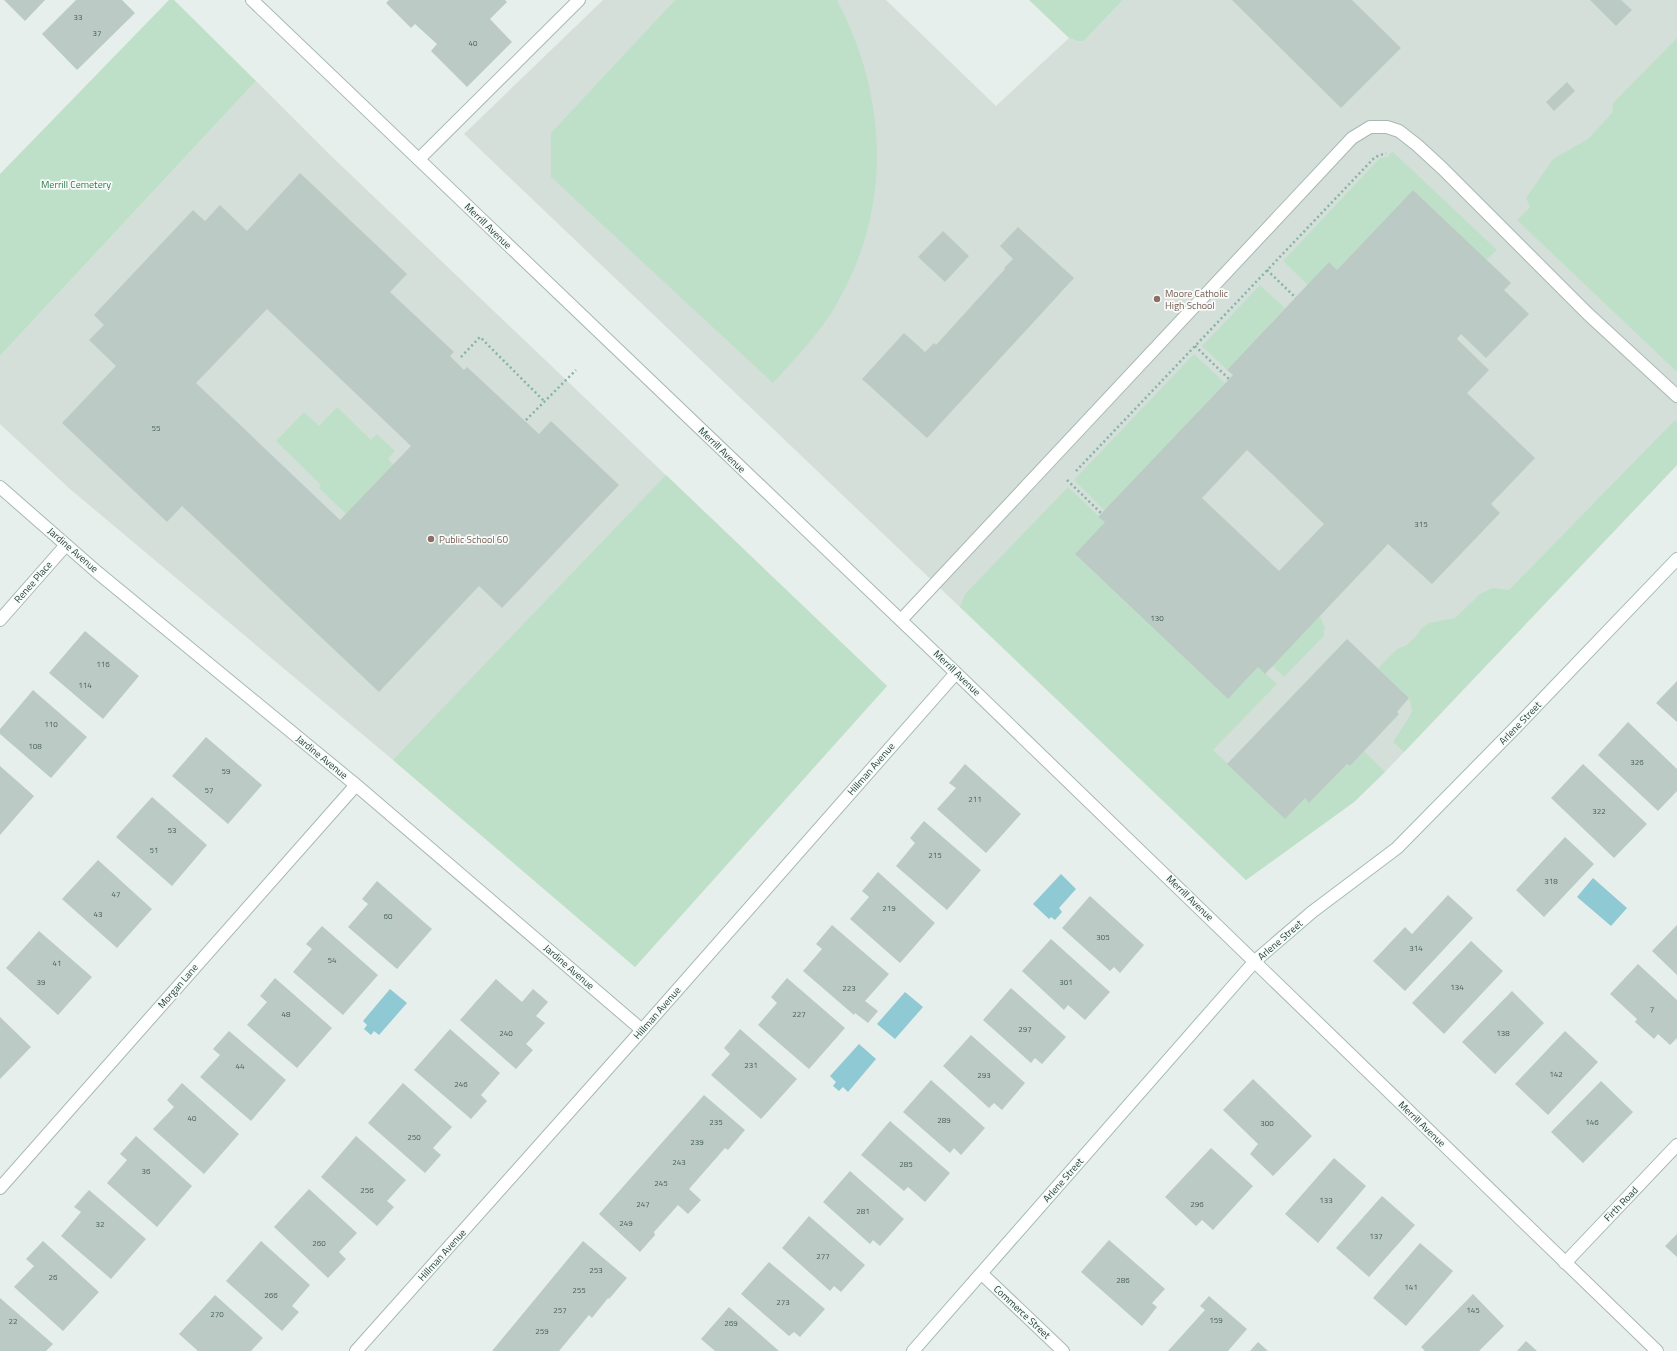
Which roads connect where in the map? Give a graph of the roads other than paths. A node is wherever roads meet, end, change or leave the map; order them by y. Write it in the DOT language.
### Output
graph roads {
  1 [pos="252,0"];
  2 [pos="579,0"];
  3 [pos="419,159"];
  4 [pos="1677,396"];
  5 [pos="0,486"];
  6 [pos="66,545"];
  7 [pos="1677,559"];
  8 [pos="0,620"];
  9 [pos="901,620"];
  10 [pos="956,673"];
  11 [pos="356,785"];
  12 [pos="1255,961"];
  13 [pos="642,1030"];
  14 [pos="1677,1145"];
  15 [pos="0,1188"];
  16 [pos="1565,1263"];
  17 [pos="982,1274"];
  18 [pos="356,1351"];
  19 [pos="913,1351"];
  20 [pos="1063,1351"];
  21 [pos="1657,1351"];
  1 -- 3 [label="street, Merrill Avenue"];
  2 -- 3 [label="street"];
  3 -- 9 [label="street, Merrill Avenue"];
  4 -- 9 [label="street"];
  5 -- 6 [label="street, Jardine Avenue"];
  6 -- 8 [label="street, Renee Place"];
  6 -- 11 [label="street, Jardine Avenue"];
  7 -- 12 [label="street, Arlene Street"];
  9 -- 10 [label="street, Merrill Avenue"];
  10 -- 12 [label="street, Merrill Avenue"];
  10 -- 13 [label="street, Hillman Avenue"];
  11 -- 13 [label="street, Jardine Avenue"];
  11 -- 15 [label="street, Morgan Lane"];
  12 -- 16 [label="street, Merrill Avenue"];
  12 -- 17 [label="street, Arlene Street"];
  13 -- 18 [label="street, Hillman Avenue"];
  14 -- 16 [label="street, Firth Road"];
  16 -- 21 [label="street, Merrill Avenue"];
  17 -- 19 [label="street, Arlene Street"];
  17 -- 20 [label="street, Commerce Street"];
}
